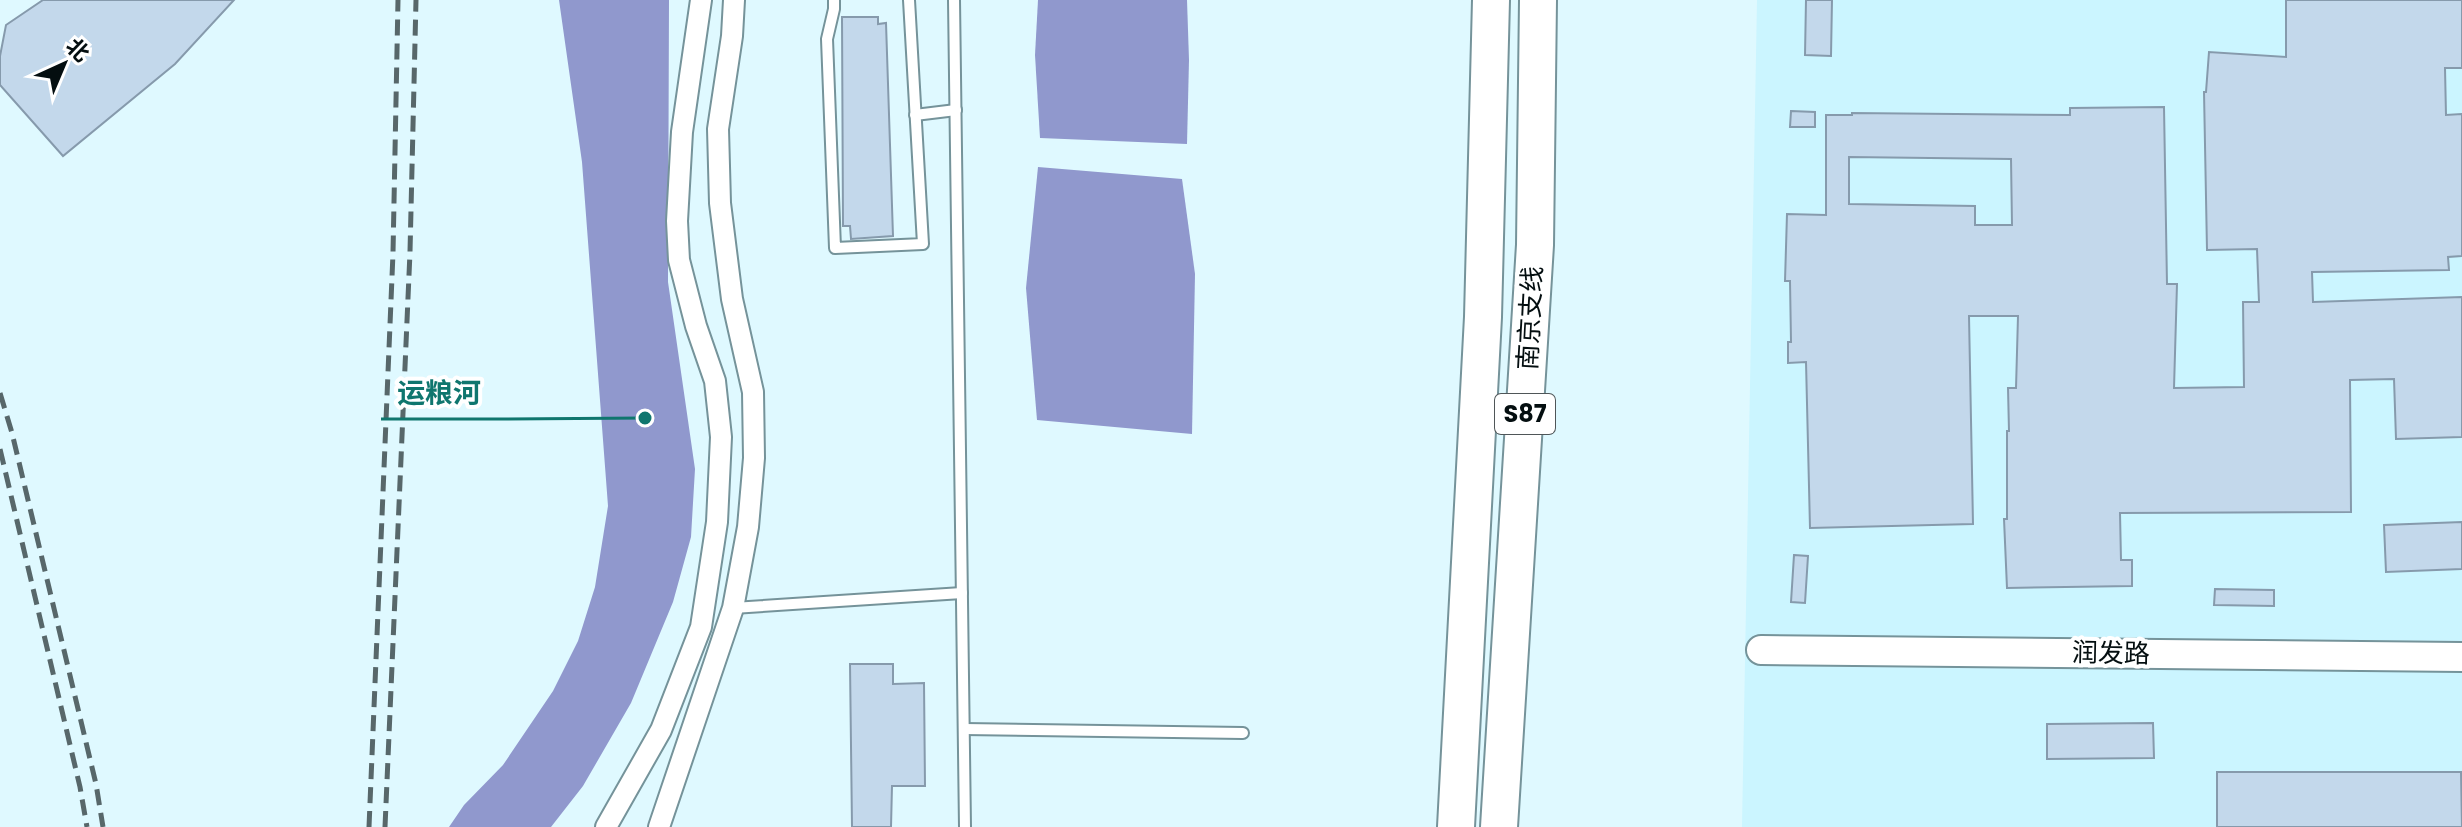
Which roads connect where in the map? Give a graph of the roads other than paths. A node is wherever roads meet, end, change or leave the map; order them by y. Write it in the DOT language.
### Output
graph roads {
  1 [pos="701,0"];
  2 [pos="734,0"];
  3 [pos="834,0"];
  4 [pos="909,0"];
  5 [pos="954,0"];
  6 [pos="1491,0"];
  7 [pos="1538,0"];
  8 [pos="956,110"];
  9 [pos="915,115"];
  10 [pos="962,593"];
  11 [pos="733,608"];
  12 [pos="1761,650"];
  13 [pos="2462,657"];
  14 [pos="964,729"];
  15 [pos="1243,733"];
  16 [pos="606,827"];
  17 [pos="659,827"];
  18 [pos="965,827"];
  19 [pos="1456,827"];
  20 [pos="1499,827"];
  1 -- 16 [label="street"];
  2 -- 11 [label="street"];
  3 -- 9 [label="lane"];
  4 -- 9 [label="lane"];
  5 -- 8 [label="lane"];
  6 -- 19 [label="highway, 南京支线 / S87"];
  7 -- 20 [label="highway, 南京支线 / S87"];
  8 -- 9 [label="lane"];
  8 -- 10 [label="lane"];
  10 -- 11 [label="lane"];
  10 -- 14 [label="lane"];
  11 -- 17 [label="street"];
  12 -- 13 [label="street, 润发路"];
  14 -- 15 [label="lane"];
  14 -- 18 [label="lane"];
}
